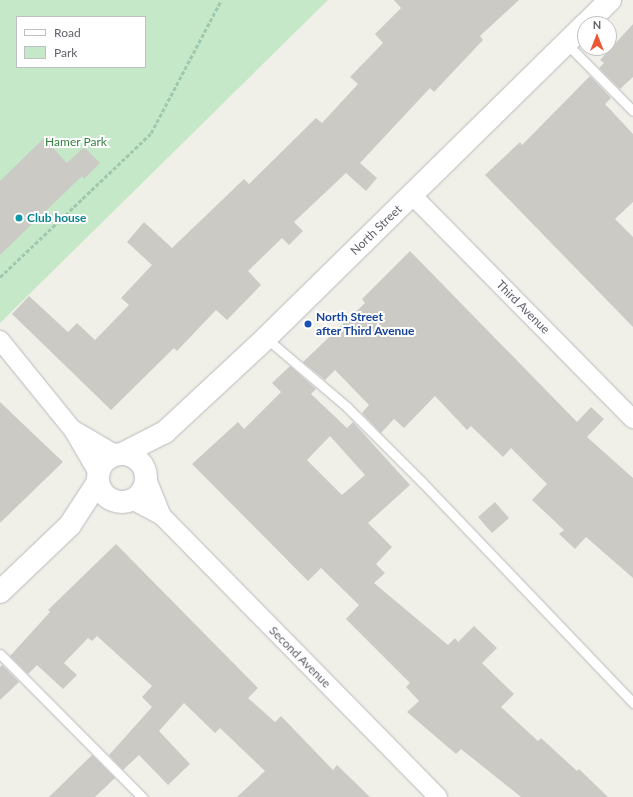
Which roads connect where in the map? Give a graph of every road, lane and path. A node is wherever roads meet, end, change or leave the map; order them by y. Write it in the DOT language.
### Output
graph roads {
  1 [pos="221,0"];
  2 [pos="610,0"];
  3 [pos="593,16"];
  4 [pos="577,32"];
  5 [pos="566,43"];
  6 [pos="633,111"];
  7 [pos="412,195"];
  8 [pos="0,277"];
  9 [pos="266,338"];
  10 [pos="0,340"];
  11 [pos="633,419"];
  12 [pos="74,430"];
  13 [pos="165,432"];
  14 [pos="120,454"];
  15 [pos="146,474"];
  16 [pos="98,477"];
  17 [pos="123,500"];
  18 [pos="162,516"];
  19 [pos="70,525"];
  20 [pos="0,592"];
  21 [pos="0,654"];
  22 [pos="633,703"];
  23 [pos="142,797"];
  24 [pos="438,797"];
  1 -- 8 [label="path"];
  2 -- 3 [label="main road, North Street"];
  4 -- 5 [label="main road, North Street"];
  5 -- 6 [label="lane"];
  5 -- 7 [label="main road, North Street"];
  7 -- 9 [label="main road, North Street"];
  7 -- 11 [label="street, Third Avenue"];
  9 -- 13 [label="main road, North Street"];
  9 -- 22 [label="lane"];
  10 -- 12 [label="street"];
  12 -- 14 [label="street"];
  12 -- 16 [label="street"];
  13 -- 14 [label="main road, North Street"];
  13 -- 15 [label="main road, North Street"];
  14 -- 15 [label="main road"];
  14 -- 16 [label="main road"];
  15 -- 17 [label="main road"];
  15 -- 18 [label="street, Second Avenue"];
  16 -- 17 [label="main road"];
  16 -- 19 [label="main road"];
  17 -- 18 [label="street, Second Avenue"];
  17 -- 19 [label="main road"];
  18 -- 24 [label="street, Second Avenue"];
  19 -- 20 [label="main road"];
  21 -- 23 [label="lane"];
}
